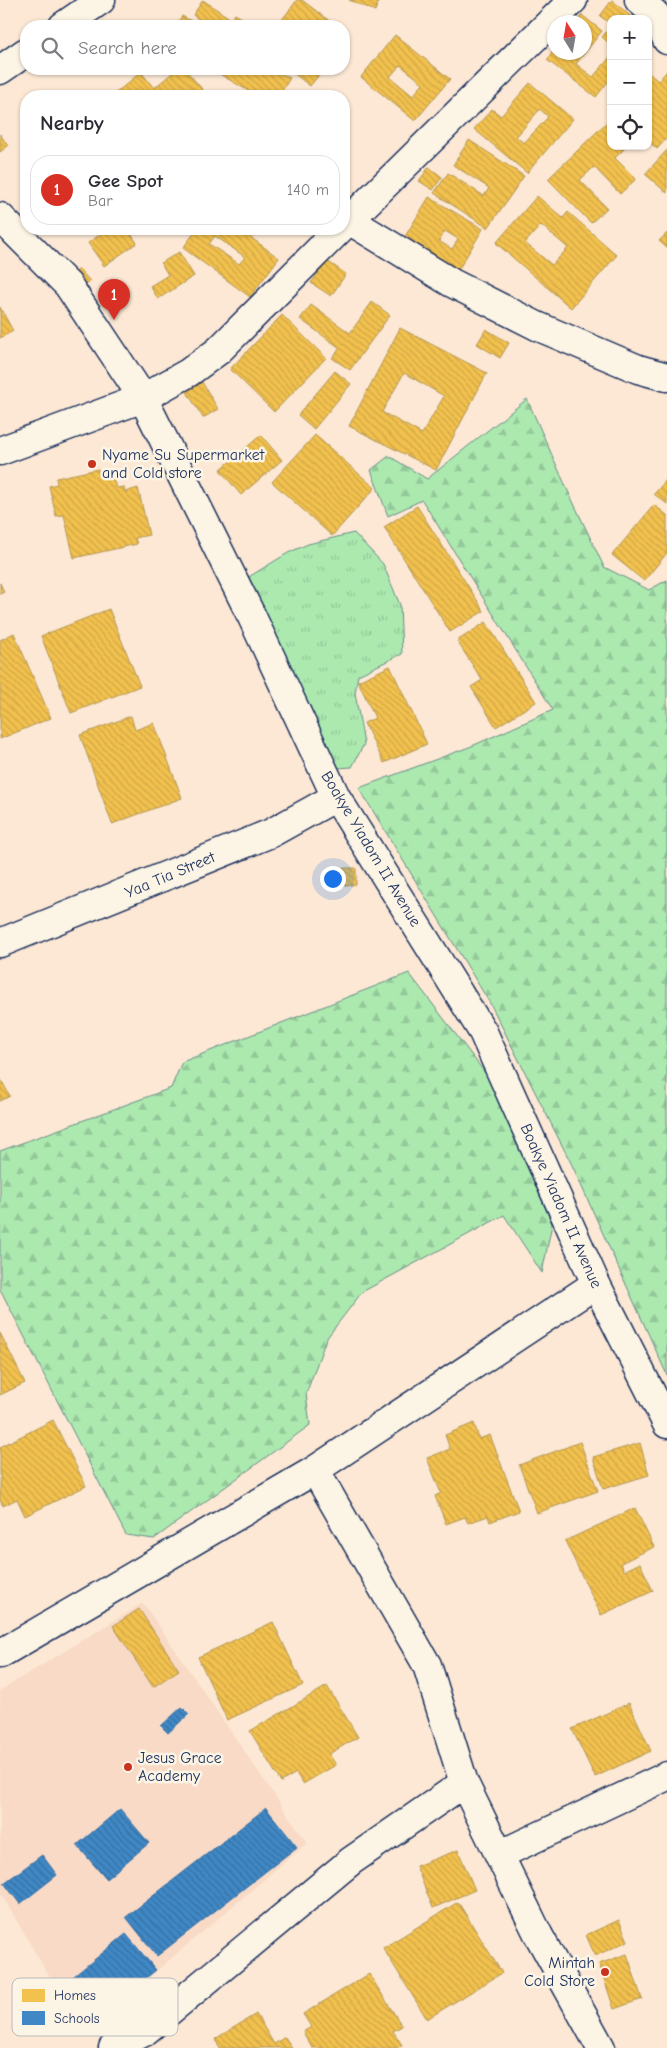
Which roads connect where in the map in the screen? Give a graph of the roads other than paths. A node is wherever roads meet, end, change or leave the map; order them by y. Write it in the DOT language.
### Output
graph roads {
  1 [pos="101,0"];
  2 [pos="573,0"];
  3 [pos="639,0"];
  4 [pos="72,20"];
  5 [pos="667,40"];
  6 [pos="20,56"];
  7 [pos="0,70"];
  8 [pos="0,217"];
  9 [pos="350,219"];
  10 [pos="350,228"];
  11 [pos="334,235"];
  12 [pos="667,377"];
  13 [pos="143,398"];
  14 [pos="0,451"];
  15 [pos="336,797"];
  16 [pos="0,943"];
  17 [pos="596,1284"];
  18 [pos="660,1391"];
  19 [pos="667,1424"];
  20 [pos="315,1470"];
  21 [pos="0,1654"];
  22 [pos="667,1776"];
  23 [pos="464,1783"];
  24 [pos="499,1855"];
  25 [pos="178,2013"];
  26 [pos="147,2040"];
  27 [pos="113,2048"];
  28 [pos="601,2048"];
  1 -- 4 [label="street"];
  2 -- 9 [label="street"];
  3 -- 5 [label="street"];
  6 -- 7 [label="street"];
  8 -- 13 [label="street, Boakye Yiadom II Avenue"];
  10 -- 12 [label="street"];
  11 -- 13 [label="street"];
  13 -- 14 [label="street"];
  13 -- 15 [label="street, Boakye Yiadom II Avenue"];
  15 -- 16 [label="street, Yaa Tia Street"];
  15 -- 17 [label="street, Boakye Yiadom II Avenue"];
  17 -- 18 [label="street, Boakye Yiadom II Avenue"];
  17 -- 20 [label="street"];
  18 -- 19 [label="street, Boakye Yiadom II Avenue"];
  20 -- 21 [label="street"];
  20 -- 23 [label="street"];
  22 -- 24 [label="street"];
  23 -- 24 [label="street"];
  23 -- 25 [label="street"];
  24 -- 28 [label="street"];
  26 -- 27 [label="street"];
}
